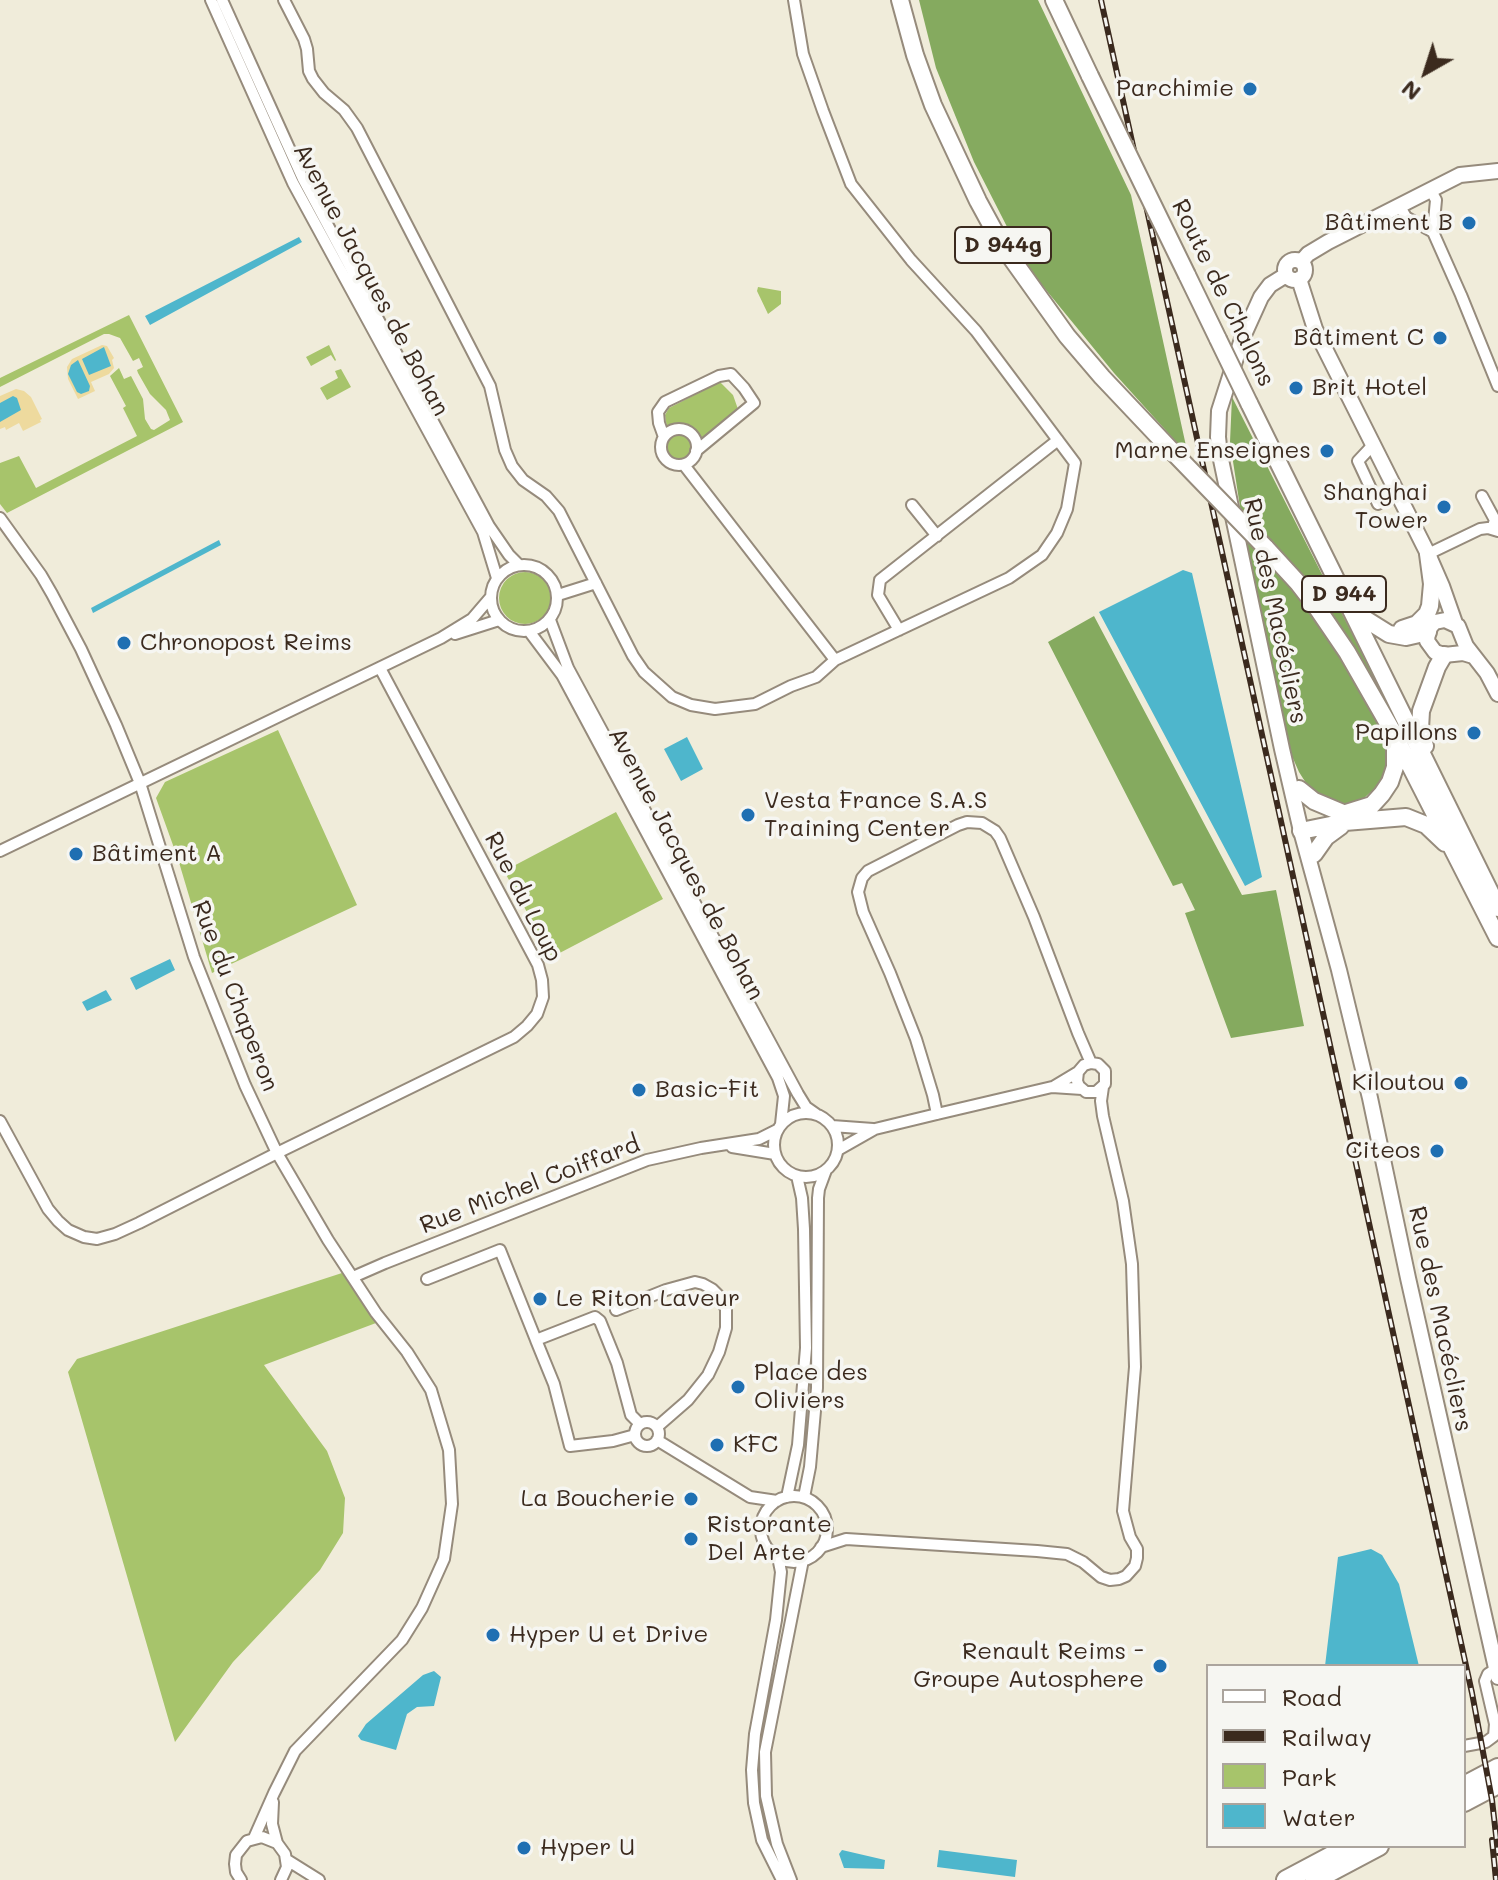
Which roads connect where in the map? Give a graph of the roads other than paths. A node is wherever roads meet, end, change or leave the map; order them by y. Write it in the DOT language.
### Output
graph roads {
  1 [pos="211,0"];
  2 [pos="222,0"];
  3 [pos="284,0"];
  4 [pos="794,0"];
  5 [pos="900,0"];
  6 [pos="1054,0"];
  7 [pos="1498,171"];
  8 [pos="1430,189"];
  9 [pos="1399,205"];
  10 [pos="1433,232"];
  11 [pos="1292,277"];
  12 [pos="1498,386"];
  13 [pos="664,437"];
  14 [pos="1058,440"];
  15 [pos="1373,445"];
  16 [pos="696,451"];
  17 [pos="684,465"];
  18 [pos="1378,504"];
  19 [pos="912,505"];
  20 [pos="1302,507"];
  21 [pos="1498,513"];
  22 [pos="0,518"];
  23 [pos="1495,530"];
  24 [pos="937,536"];
  25 [pos="1428,554"];
  26 [pos="519,565"];
  27 [pos="497,578"];
  28 [pos="596,583"];
  29 [pos="1442,586"];
  30 [pos="558,595"];
  31 [pos="490,598"];
  32 [pos="499,620"];
  33 [pos="550,620"];
  34 [pos="1455,623"];
  35 [pos="1376,627"];
  36 [pos="1431,627"];
  37 [pos="899,630"];
  38 [pos="529,631"];
  39 [pos="441,638"];
  40 [pos="1462,638"];
  41 [pos="1448,654"];
  42 [pos="1473,656"];
  43 [pos="835,660"];
  44 [pos="380,668"];
  45 [pos="1498,694"];
  46 [pos="1394,734"];
  47 [pos="1282,749"];
  48 [pos="140,783"];
  49 [pos="1437,785"];
  50 [pos="1299,789"];
  51 [pos="1345,818"];
  52 [pos="1304,826"];
  53 [pos="0,851"];
  54 [pos="1314,854"];
  55 [pos="1456,855"];
  56 [pos="1498,908"];
  57 [pos="1498,938"];
  58 [pos="1339,970"];
  59 [pos="1091,1063"];
  60 [pos="1078,1072"];
  61 [pos="1052,1087"];
  62 [pos="1103,1087"];
  63 [pos="1082,1089"];
  64 [pos="816,1114"];
  65 [pos="937,1114"];
  66 [pos="0,1121"];
  67 [pos="832,1126"];
  68 [pos="779,1127"];
  69 [pos="875,1129"];
  70 [pos="726,1145"];
  71 [pos="838,1150"];
  72 [pos="277,1153"];
  73 [pos="775,1154"];
  74 [pos="826,1170"];
  75 [pos="797,1176"];
  76 [pos="353,1277"];
  77 [pos="427,1279"];
  78 [pos="616,1310"];
  79 [pos="536,1340"];
  80 [pos="640,1424"];
  81 [pos="657,1427"];
  82 [pos="635,1435"];
  83 [pos="657,1440"];
  84 [pos="750,1497"];
  85 [pos="804,1497"];
  86 [pos="782,1499"];
  87 [pos="763,1519"];
  88 [pos="821,1547"];
  89 [pos="778,1557"];
  90 [pos="803,1560"];
  91 [pos="1497,1673"];
  92 [pos="1466,1746"];
  93 [pos="1498,1768"];
  94 [pos="1498,1784"];
  95 [pos="1466,1785"];
  96 [pos="274,1793"];
  97 [pos="1466,1801"];
  98 [pos="254,1838"];
  99 [pos="277,1843"];
  100 [pos="1347,1848"];
  101 [pos="1374,1848"];
  102 [pos="287,1860"];
  103 [pos="1314,1873"];
  104 [pos="241,1880"];
  105 [pos="281,1880"];
  106 [pos="292,1880"];
  107 [pos="319,1880"];
  108 [pos="782,1880"];
  109 [pos="791,1880"];
  110 [pos="1270,1880"];
  111 [pos="1286,1880"];
  1 -- 27 [label="street, Avenue Jacques de Bohan"];
  2 -- 26 [label="street, Avenue Jacques de Bohan"];
  3 -- 28 [label="street"];
  4 -- 14 [label="street"];
  5 -- 46 [label="main road, D 944g, bridge"];
  6 -- 20 [label="main road, Route de Chalons / D 944, bridge"];
  7 -- 8 [label="street"];
  8 -- 9 [label="street"];
  8 -- 10 [label="street"];
  9 -- 10 [label="street"];
  9 -- 11 [label="street, Rue des Macécliers"];
  10 -- 12 [label="street"];
  11 -- 15 [label="street"];
  11 -- 47 [label="street, Rue des Macécliers"];
  13 -- 16 [label="street"];
  13 -- 16 [label="street"];
  13 -- 17 [label="street"];
  14 -- 24 [label="street"];
  14 -- 37 [label="street"];
  15 -- 18 [label="street"];
  15 -- 25 [label="street"];
  16 -- 17 [label="street"];
  17 -- 43 [label="street"];
  19 -- 24 [label="street"];
  20 -- 35 [label="main road"];
  20 -- 49 [label="main road, Route de Chalons / D 944"];
  21 -- 23 [label="street"];
  22 -- 48 [label="street, Rue du Chaperon"];
  23 -- 25 [label="street"];
  24 -- 37 [label="street"];
  25 -- 29 [label="street"];
  25 -- 35 [label="main road"];
  26 -- 27 [label="street"];
  26 -- 30 [label="street"];
  27 -- 31 [label="street"];
  28 -- 30 [label="street"];
  28 -- 43 [label="street"];
  29 -- 34 [label="street"];
  29 -- 36 [label="street"];
  30 -- 33 [label="street"];
  31 -- 32 [label="street"];
  31 -- 39 [label="street"];
  32 -- 38 [label="street"];
  32 -- 39 [label="street"];
  33 -- 38 [label="street"];
  33 -- 64 [label="street, Avenue Jacques de Bohan"];
  34 -- 36 [label="street"];
  34 -- 40 [label="street"];
  35 -- 36 [label="main road"];
  36 -- 41 [label="street"];
  37 -- 43 [label="street"];
  38 -- 68 [label="street, Avenue Jacques de Bohan"];
  39 -- 44 [label="street"];
  40 -- 41 [label="street"];
  40 -- 42 [label="street"];
  41 -- 42 [label="street"];
  41 -- 49 [label="main road"];
  42 -- 45 [label="street"];
  44 -- 48 [label="street"];
  44 -- 72 [label="street, Rue du Loup"];
  46 -- 51 [label="main road"];
  46 -- 55 [label="main road"];
  47 -- 50 [label="street, Rue des Macécliers"];
  47 -- 52 [label="street, Rue des Macécliers"];
  48 -- 53 [label="street"];
  48 -- 72 [label="street, Rue du Chaperon"];
  49 -- 56 [label="main road, Route de Chalons / D 944"];
  50 -- 51 [label="main road"];
  50 -- 52 [label="street, Rue des Macécliers"];
  51 -- 52 [label="main road"];
  51 -- 54 [label="main road"];
  51 -- 55 [label="main road"];
  52 -- 54 [label="street, Rue des Macécliers"];
  52 -- 58 [label="street, Rue des Macécliers"];
  54 -- 58 [label="street, Rue des Macécliers"];
  55 -- 57 [label="main road"];
  58 -- 91 [label="street, Rue des Macécliers"];
  59 -- 60 [label="street"];
  59 -- 62 [label="street"];
  59 -- 65 [label="street"];
  60 -- 61 [label="street"];
  60 -- 63 [label="street"];
  61 -- 63 [label="street"];
  61 -- 65 [label="street"];
  62 -- 63 [label="street"];
  62 -- 88 [label="street"];
  64 -- 67 [label="street"];
  64 -- 68 [label="street"];
  65 -- 69 [label="street"];
  66 -- 72 [label="street, Rue du Loup"];
  67 -- 69 [label="street"];
  67 -- 71 [label="street"];
  68 -- 70 [label="street, Rue Michel Coiffard"];
  68 -- 73 [label="street"];
  69 -- 71 [label="street"];
  70 -- 73 [label="street, Rue Michel Coiffard"];
  70 -- 76 [label="street, Rue Michel Coiffard"];
  71 -- 74 [label="street"];
  72 -- 76 [label="street, Rue du Chaperon"];
  73 -- 75 [label="street"];
  74 -- 75 [label="street"];
  74 -- 85 [label="street"];
  75 -- 86 [label="street"];
  76 -- 96 [label="street, Rue du Chaperon"];
  77 -- 79 [label="street"];
  78 -- 81 [label="street"];
  79 -- 80 [label="street"];
  79 -- 82 [label="street"];
  80 -- 81 [label="street"];
  80 -- 82 [label="street"];
  81 -- 83 [label="street"];
  82 -- 83 [label="street"];
  83 -- 84 [label="street"];
  84 -- 86 [label="street"];
  84 -- 87 [label="street"];
  85 -- 86 [label="street"];
  85 -- 88 [label="street"];
  86 -- 87 [label="street"];
  87 -- 89 [label="street"];
  88 -- 90 [label="street"];
  89 -- 90 [label="street"];
  89 -- 108 [label="street"];
  90 -- 109 [label="street"];
  91 -- 92 [label="street"];
  93 -- 95 [label="highway"];
  94 -- 97 [label="highway"];
  96 -- 98 [label="street, Rue du Chaperon"];
  96 -- 99 [label="street"];
  98 -- 99 [label="street"];
  98 -- 104 [label="street, Rue du Chaperon"];
  99 -- 102 [label="street"];
  100 -- 103 [label="highway"];
  101 -- 103 [label="highway"];
  102 -- 105 [label="street"];
  102 -- 107 [label="street"];
  103 -- 110 [label="highway"];
  103 -- 111 [label="highway"];
  105 -- 106 [label="street"];
}
